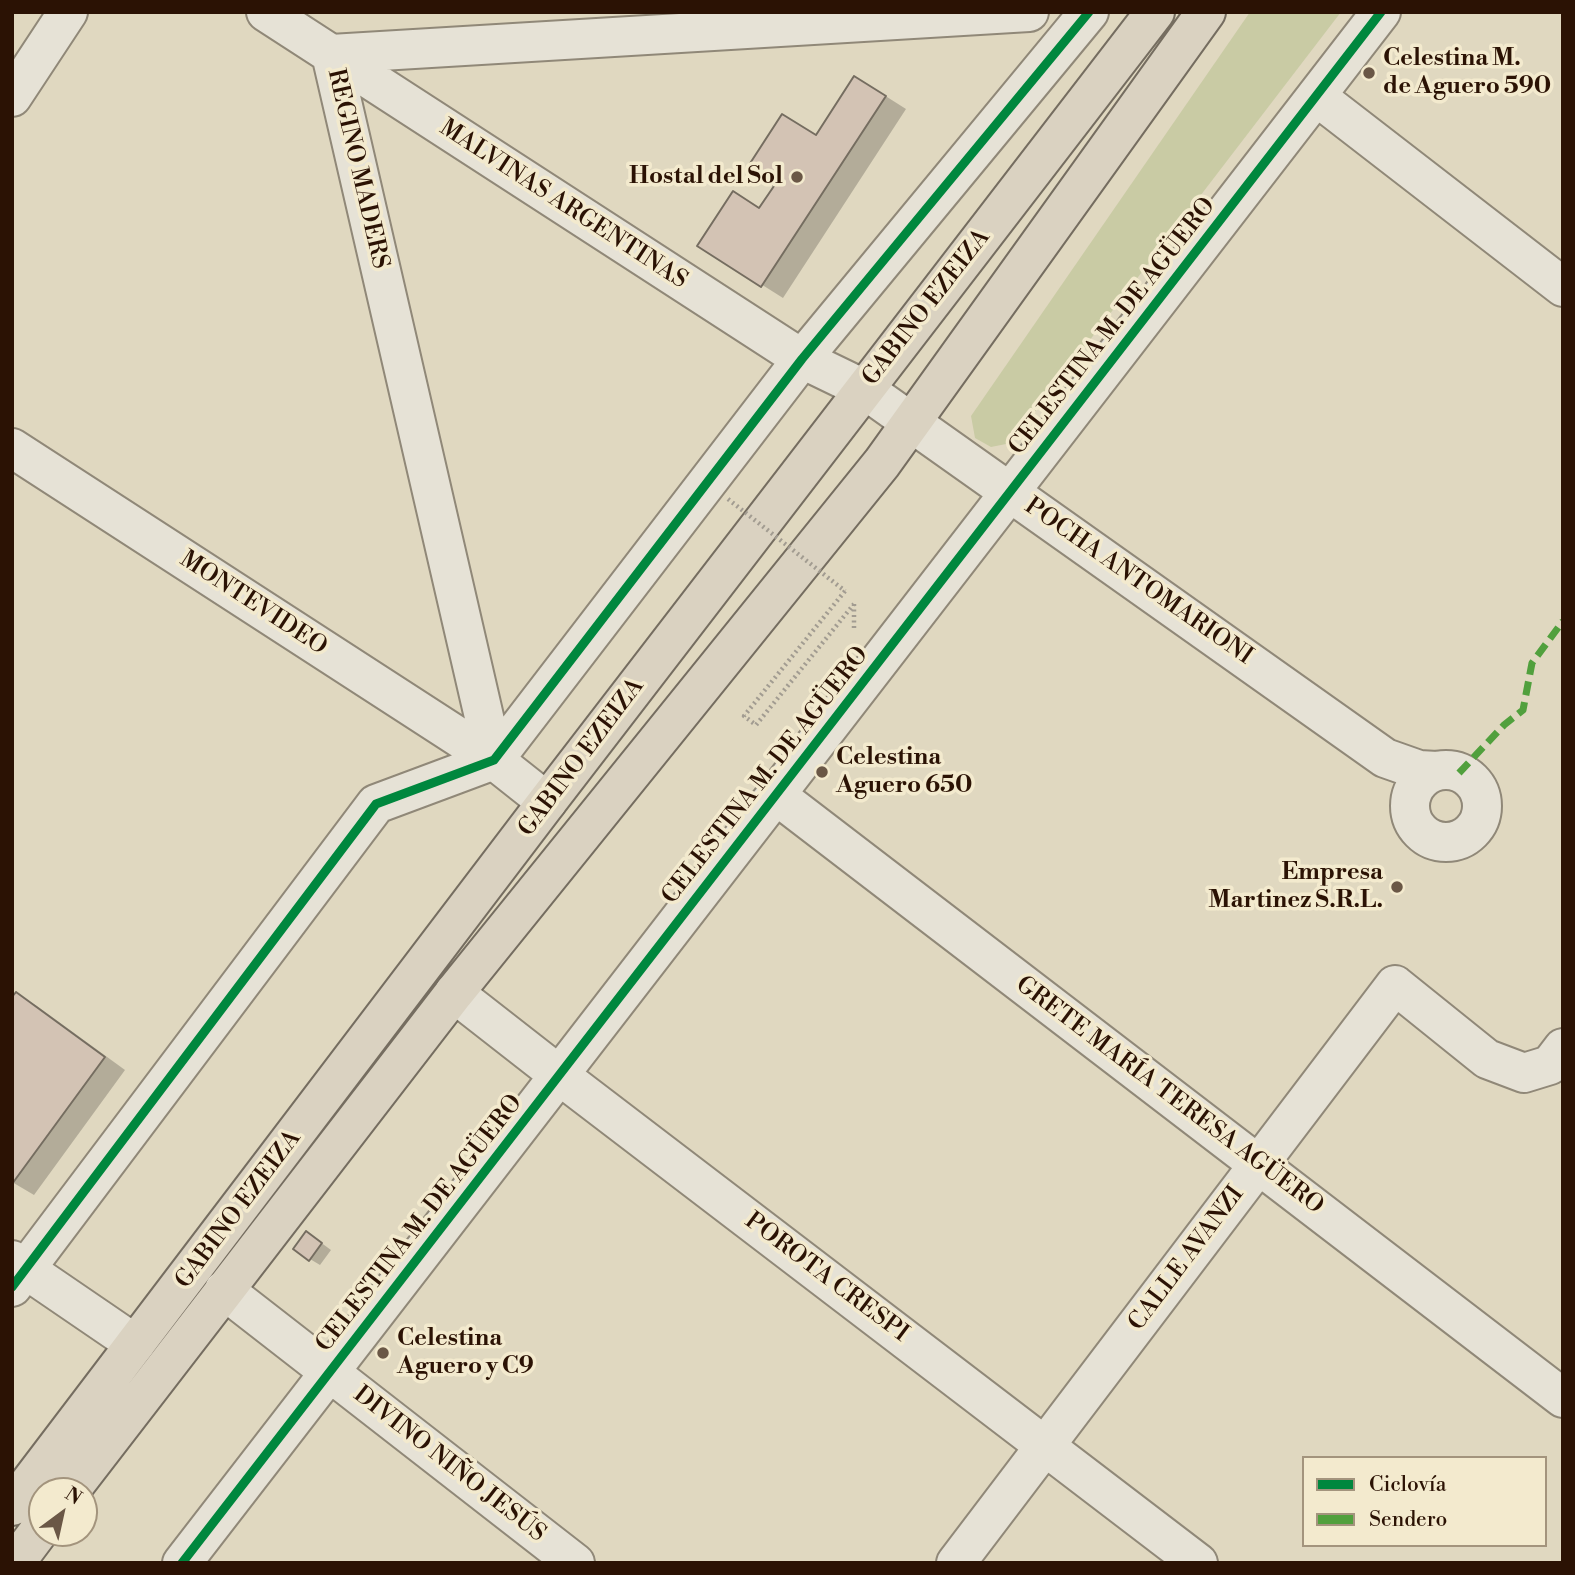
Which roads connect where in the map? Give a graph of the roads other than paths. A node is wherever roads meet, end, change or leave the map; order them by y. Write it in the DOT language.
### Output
graph roads {
  1 [pos="68,12"];
  2 [pos="265,12"];
  3 [pos="1029,12"];
  4 [pos="1089,12"];
  5 [pos="1101,12"];
  6 [pos="1206,12"];
  7 [pos="1381,12"];
  8 [pos="1147,24"];
  9 [pos="331,54"];
  10 [pos="1316,96"];
  11 [pos="12,97"];
  12 [pos="1563,287"];
  13 [pos="802,359"];
  14 [pos="864,389"];
  15 [pos="912,424"];
  16 [pos="12,449"];
  17 [pos="1010,492"];
  18 [pos="1385,758"];
  19 [pos="494,760"];
  20 [pos="1437,771"];
  21 [pos="776,795"];
  22 [pos="547,803"];
  23 [pos="1410,803"];
  24 [pos="454,993"];
  25 [pos="1563,1048"];
  26 [pos="559,1075"];
  27 [pos="1258,1165"];
  28 [pos="17,1272"];
  29 [pos="224,1290"];
  30 [pos="135,1344"];
  31 [pos="329,1373"];
  32 [pos="1563,1398"];
  33 [pos="1045,1446"];
  34 [pos="80,1477"];
  35 [pos="12,1506"];
  36 [pos="28,1546"];
  37 [pos="15,1563"];
  38 [pos="182,1563"];
  39 [pos="575,1563"];
  40 [pos="956,1563"];
  41 [pos="1198,1563"];
  1 -- 11 [label="street"];
  2 -- 9 [label="street, MALVINAS ARGENTINAS"];
  3 -- 9 [label="street, REGINO MADERS"];
  4 -- 13 [label="street"];
  5 -- 8 [label="street"];
  6 -- 15 [label="main road, GABINO EZEIZA"];
  7 -- 10 [label="street, CELESTINA M. DE AGÜERO"];
  8 -- 14 [label="main road, GABINO EZEIZA"];
  9 -- 13 [label="street, MALVINAS ARGENTINAS"];
  9 -- 19 [label="street, REGINO MADERS"];
  10 -- 12 [label="street"];
  10 -- 17 [label="street, CELESTINA M. DE AGÜERO"];
  13 -- 14 [label="street, MALVINAS ARGENTINAS"];
  13 -- 19 [label="street"];
  14 -- 15 [label="street, POCHA ANTOMARIONI"];
  14 -- 22 [label="main road, GABINO EZEIZA"];
  15 -- 17 [label="street, POCHA ANTOMARIONI"];
  15 -- 24 [label="main road, GABINO EZEIZA"];
  16 -- 19 [label="street, MONTEVIDEO"];
  17 -- 18 [label="street, POCHA ANTOMARIONI"];
  17 -- 21 [label="street, CELESTINA M. DE AGÜERO"];
  18 -- 20 [label="street"];
  18 -- 23 [label="street"];
  19 -- 22 [label="street, MONTEVIDEO"];
  19 -- 28 [label="street"];
  20 -- 23 [label="street"];
  20 -- 23 [label="street"];
  21 -- 26 [label="street, CELESTINA M. DE AGÜERO"];
  21 -- 27 [label="street, GRETE MARÍA TERESA AGÜERO"];
  22 -- 30 [label="main road, GABINO EZEIZA"];
  24 -- 26 [label="street, POROTA CRESPI"];
  24 -- 29 [label="main road, GABINO EZEIZA"];
  25 -- 27 [label="street, CALLE AVANZI"];
  26 -- 31 [label="street, CELESTINA M. DE AGÜERO"];
  26 -- 33 [label="street, POROTA CRESPI"];
  27 -- 32 [label="street, GRETE MARÍA TERESA AGÜERO"];
  27 -- 33 [label="street, CALLE AVANZI"];
  28 -- 30 [label="street"];
  29 -- 31 [label="street, DIVINO NIÑO JESÚS"];
  29 -- 34 [label="main road, GABINO EZEIZA"];
  30 -- 35 [label="main road, GABINO EZEIZA"];
  31 -- 38 [label="street, CELESTINA M. DE AGÜERO"];
  31 -- 39 [label="street, DIVINO NIÑO JESÚS"];
  33 -- 40 [label="street, CALLE AVANZI"];
  33 -- 41 [label="street, POROTA CRESPI"];
  36 -- 37 [label="main road"];
}
